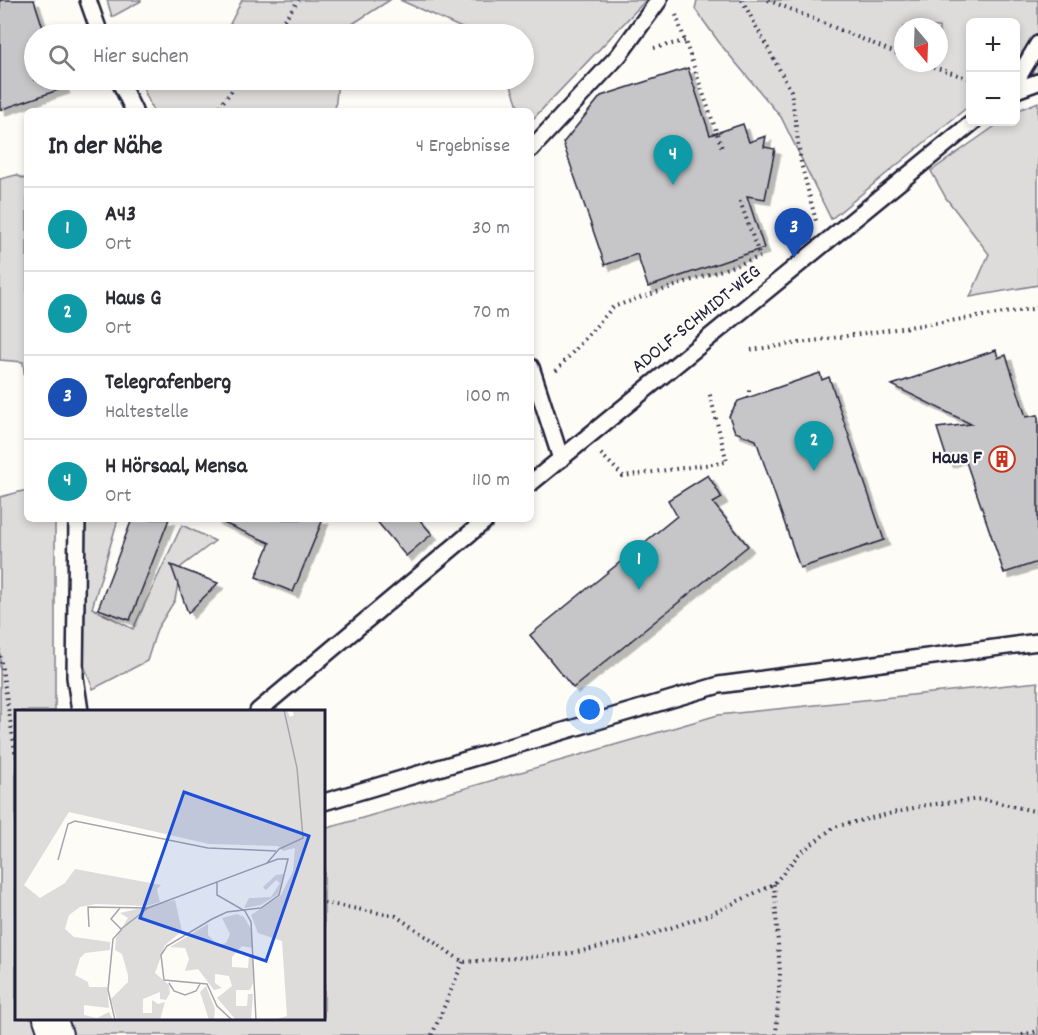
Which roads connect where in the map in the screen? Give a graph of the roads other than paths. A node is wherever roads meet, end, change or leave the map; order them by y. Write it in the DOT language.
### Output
graph roads {
  1 [pos="88,0"];
  2 [pos="659,0"];
  3 [pos="96,24"];
  4 [pos="1038,44"];
  5 [pos="1020,74"];
  6 [pos="1038,82"];
  7 [pos="1020,89"];
  8 [pos="124,90"];
  9 [pos="133,108"];
  10 [pos="968,126"];
  11 [pos="534,146"];
  12 [pos="534,374"];
  13 [pos="561,459"];
  14 [pos="534,481"];
  15 [pos="77,522"];
  16 [pos="483,522"];
  17 [pos="1038,642"];
  18 [pos="80,710"];
  19 [pos="259,710"];
  20 [pos="326,801"];
  21 [pos="51,1020"];
  22 [pos="56,1035"];
  1 -- 3 [label="lane"];
  2 -- 11 [label="lane"];
  4 -- 5 [label="lane"];
  6 -- 7 [label="lane"];
  8 -- 9 [label="lane"];
  10 -- 13 [label="lane, ADOLF-SCHMIDT-WEG"];
  12 -- 13 [label="lane"];
  13 -- 14 [label="lane, ADOLF-SCHMIDT-WEG"];
  15 -- 18 [label="lane"];
  16 -- 19 [label="lane"];
  17 -- 20 [label="lane"];
  21 -- 22 [label="street"];
}
